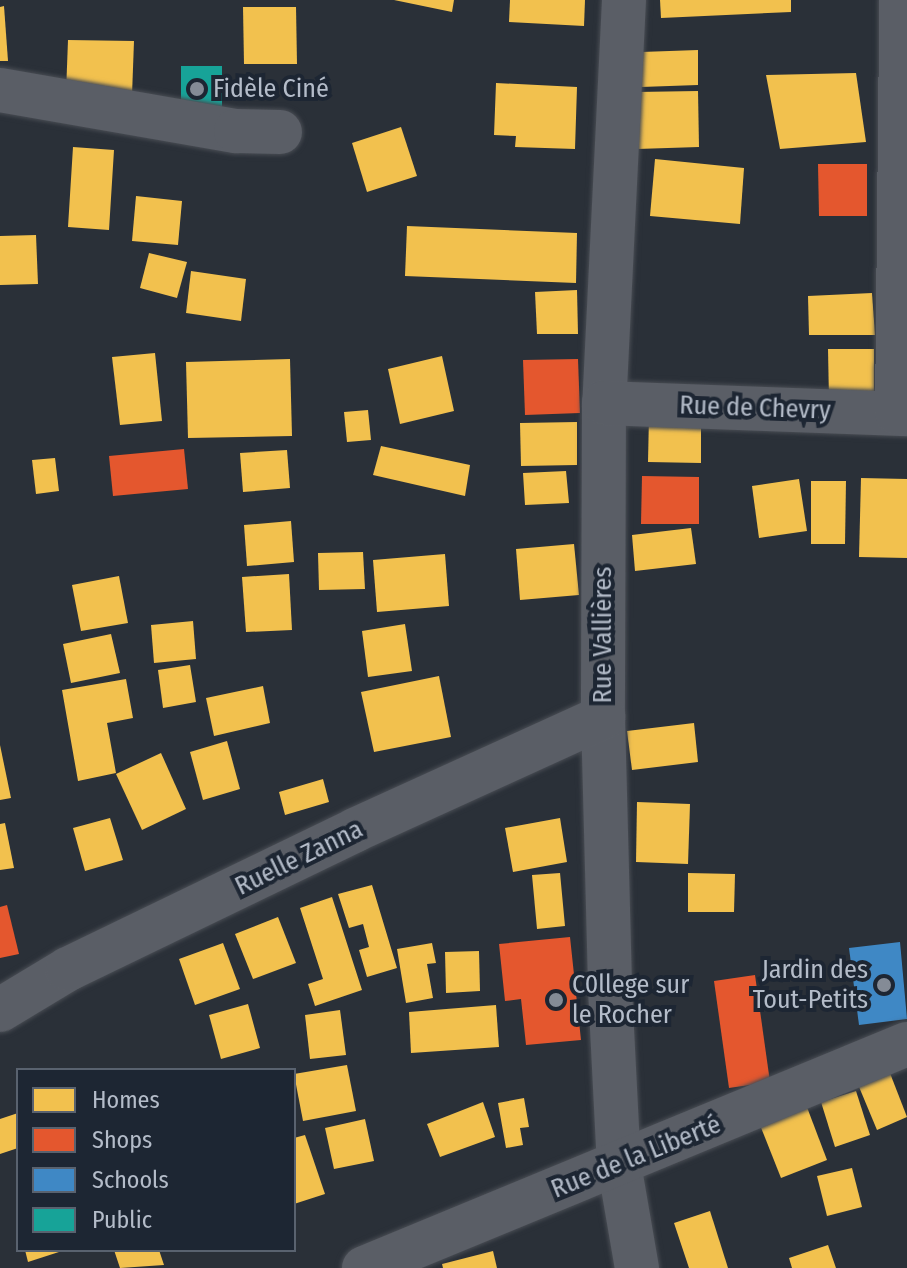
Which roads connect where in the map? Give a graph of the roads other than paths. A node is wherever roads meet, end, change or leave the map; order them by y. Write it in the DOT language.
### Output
graph roads {
  1 [pos="624,0"];
  2 [pos="901,0"];
  3 [pos="0,90"];
  4 [pos="280,132"];
  5 [pos="604,403"];
  6 [pos="902,413"];
  7 [pos="603,717"];
  8 [pos="0,1010"];
  9 [pos="907,1044"];
  10 [pos="619,1164"];
  11 [pos="364,1268"];
  12 [pos="637,1268"];
  1 -- 5 [label="street, Rue Vallières"];
  2 -- 6 [label="street"];
  3 -- 4 [label="street"];
  5 -- 6 [label="street, Rue de Chevry"];
  5 -- 7 [label="street, Rue Vallières"];
  7 -- 8 [label="street, Ruelle Zanna"];
  7 -- 10 [label="street, Rue Vallières"];
  9 -- 10 [label="street, Rue de la Liberté"];
  10 -- 11 [label="street, Rue de la Liberté"];
  10 -- 12 [label="street, Rue Vallières"];
}
